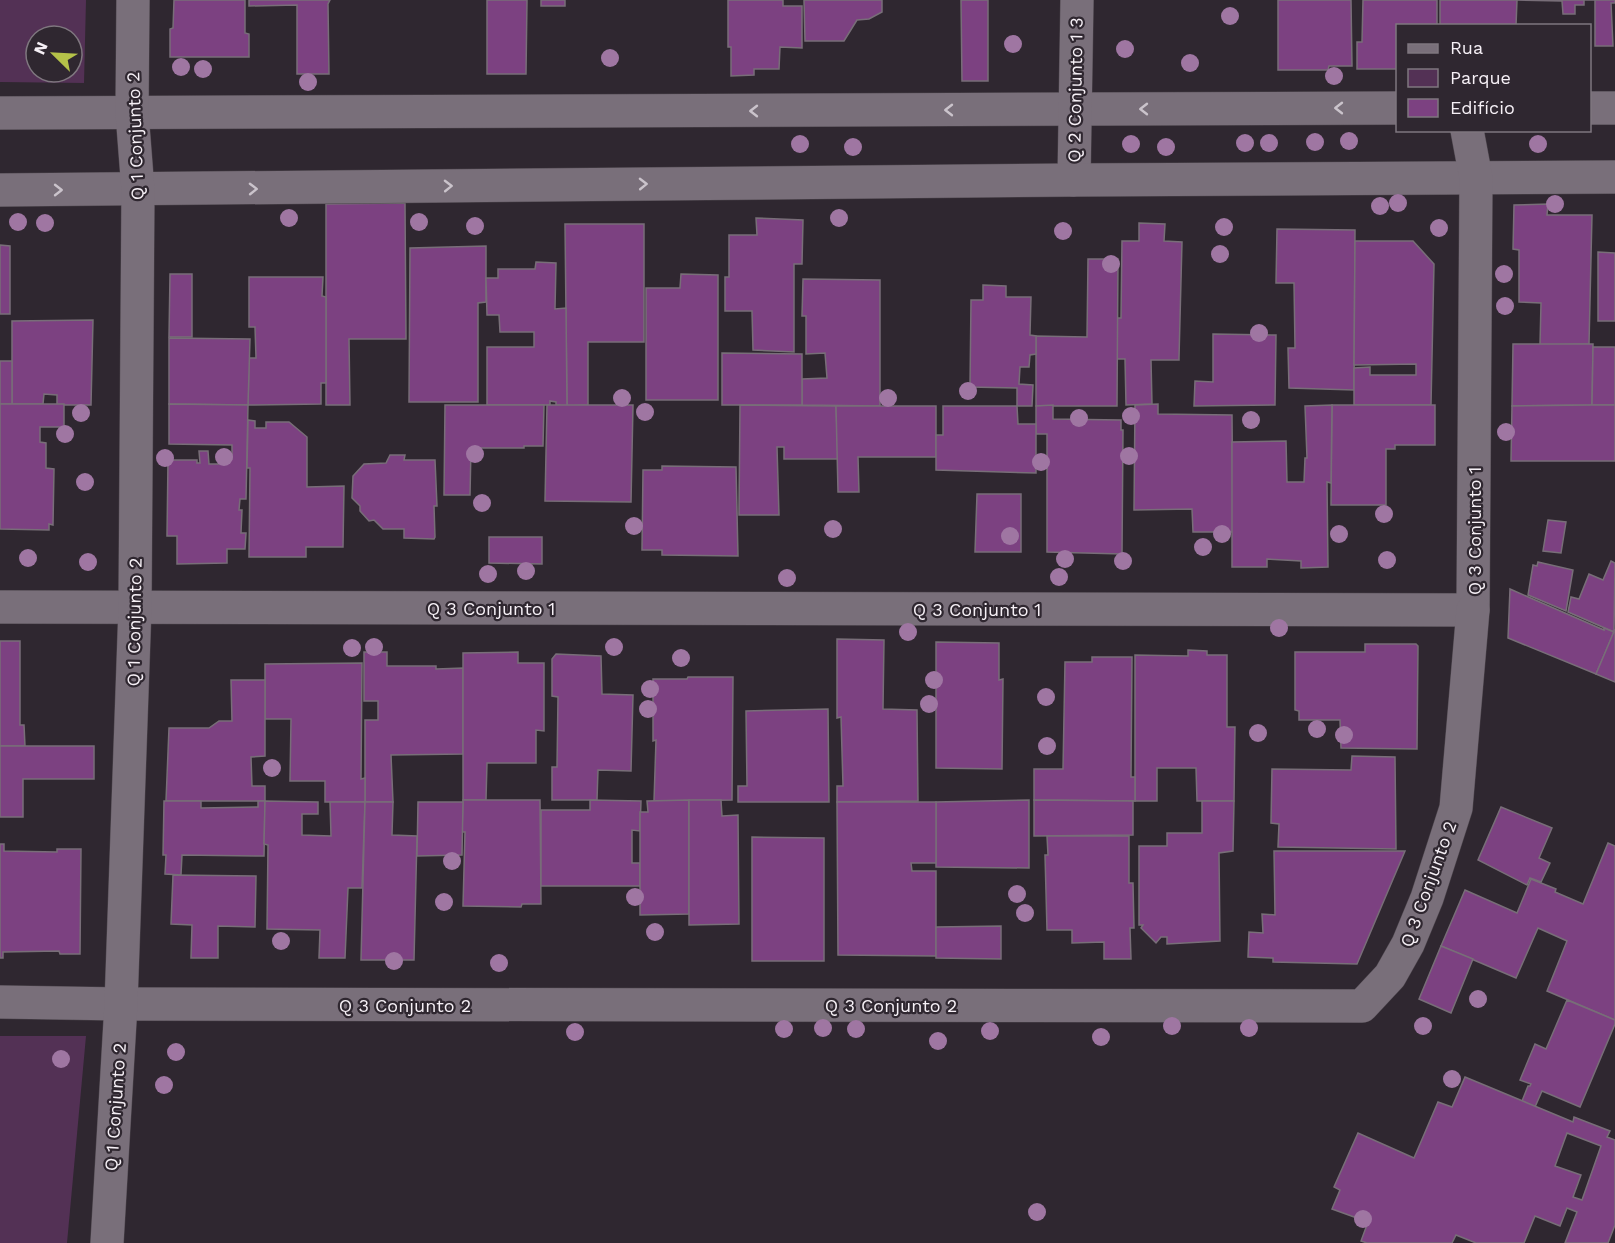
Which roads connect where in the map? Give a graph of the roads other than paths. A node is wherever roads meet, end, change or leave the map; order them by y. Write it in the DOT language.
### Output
graph roads {
  1 [pos="133,0"];
  2 [pos="1077,0"];
  3 [pos="1396,108"];
  4 [pos="1591,108"];
  5 [pos="1615,108"];
  6 [pos="1075,109"];
  7 [pos="0,113"];
  8 [pos="132,113"];
  9 [pos="1467,132"];
  10 [pos="1615,177"];
  11 [pos="1476,178"];
  12 [pos="1074,180"];
  13 [pos="0,190"];
  14 [pos="138,190"];
  15 [pos="0,607"];
  16 [pos="135,608"];
  17 [pos="1473,610"];
  18 [pos="0,1002"];
  19 [pos="121,1004"];
  20 [pos="106,1243"];
  1 -- 8 [label="street, Q 1 Conjunto 2"];
  2 -- 6 [label="street, Q 2 Conjunto 1 3"];
  3 -- 6 [label="street, one-way"];
  4 -- 5 [label="street"];
  6 -- 8 [label="street, one-way"];
  6 -- 12 [label="street, Q 2 Conjunto 1 3"];
  7 -- 8 [label="street"];
  8 -- 14 [label="street, Q 1 Conjunto 2"];
  9 -- 11 [label="street, Q 3 Conjunto 1"];
  10 -- 11 [label="street"];
  11 -- 12 [label="street"];
  11 -- 17 [label="street, Q 3 Conjunto 1"];
  14 -- 12 [label="street, one-way"];
  13 -- 14 [label="street, one-way"];
  14 -- 16 [label="street, Q 1 Conjunto 2"];
  15 -- 16 [label="street, Q 3 Conjunto 1"];
  16 -- 17 [label="street, Q 3 Conjunto 1"];
  16 -- 19 [label="street, Q 1 Conjunto 2"];
  17 -- 19 [label="street, Q 3 Conjunto 2"];
  18 -- 19 [label="street, Q 3 Conjunto 2"];
  19 -- 20 [label="street, Q 1 Conjunto 2"];
}
